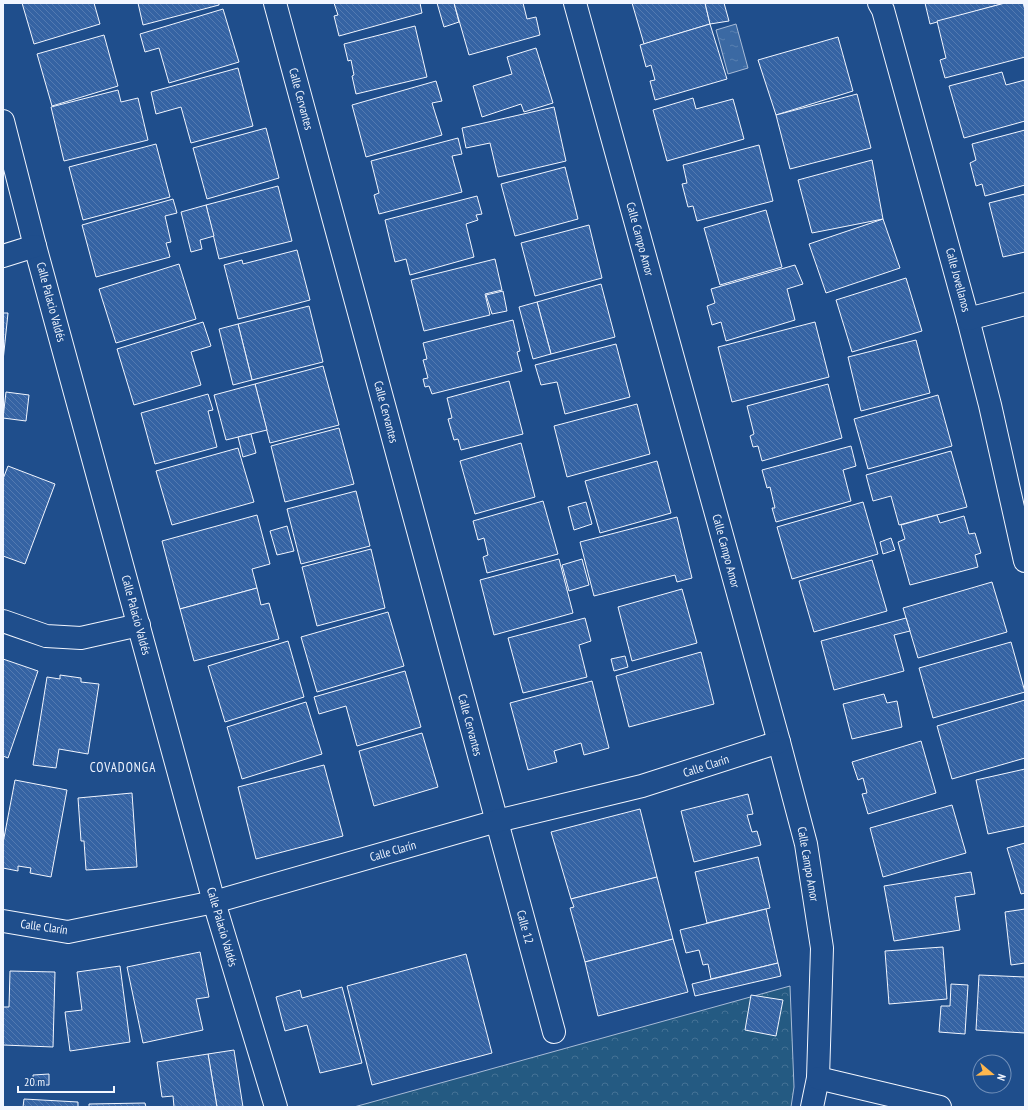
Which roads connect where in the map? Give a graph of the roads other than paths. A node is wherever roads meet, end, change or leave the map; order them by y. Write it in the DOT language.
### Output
graph roads {
  1 [pos="275,3"];
  2 [pos="575,3"];
  3 [pos="879,3"];
  4 [pos="3,121"];
  5 [pos="35,246"];
  6 [pos="3,256"];
  7 [pos="1025,304"];
  8 [pos="968,319"];
  9 [pos="1025,561"];
  10 [pos="3,621"];
  11 [pos="139,625"];
  12 [pos="779,742"];
  13 [pos="497,821"];
  14 [pos="214,902"];
  15 [pos="3,921"];
  16 [pos="554,1032"];
  17 [pos="818,1078"];
  18 [pos="276,1107"];
  19 [pos="812,1107"];
  20 [pos="940,1107"];
  1 -- 13 [label="street, Calle Cervantes"];
  2 -- 12 [label="street, Calle Campo Amor"];
  3 -- 8 [label="street, Calle Jovellanos"];
  4 -- 5 [label="street, Calle Palacio Valdés"];
  5 -- 6 [label="street"];
  5 -- 11 [label="street, Calle Palacio Valdés"];
  7 -- 8 [label="street"];
  8 -- 9 [label="street, Calle Jovellanos"];
  10 -- 11 [label="street"];
  11 -- 14 [label="street, Calle Palacio Valdés"];
  12 -- 13 [label="street, Calle Clarín"];
  12 -- 17 [label="street, Calle Campo Amor"];
  13 -- 14 [label="street, Calle Clarín"];
  13 -- 16 [label="street, Calle 12"];
  14 -- 15 [label="street, Calle Clarín"];
  14 -- 18 [label="street, Calle Palacio Valdés"];
  17 -- 19 [label="street, Calle Campo Amor"];
  17 -- 20 [label="street"];
}
